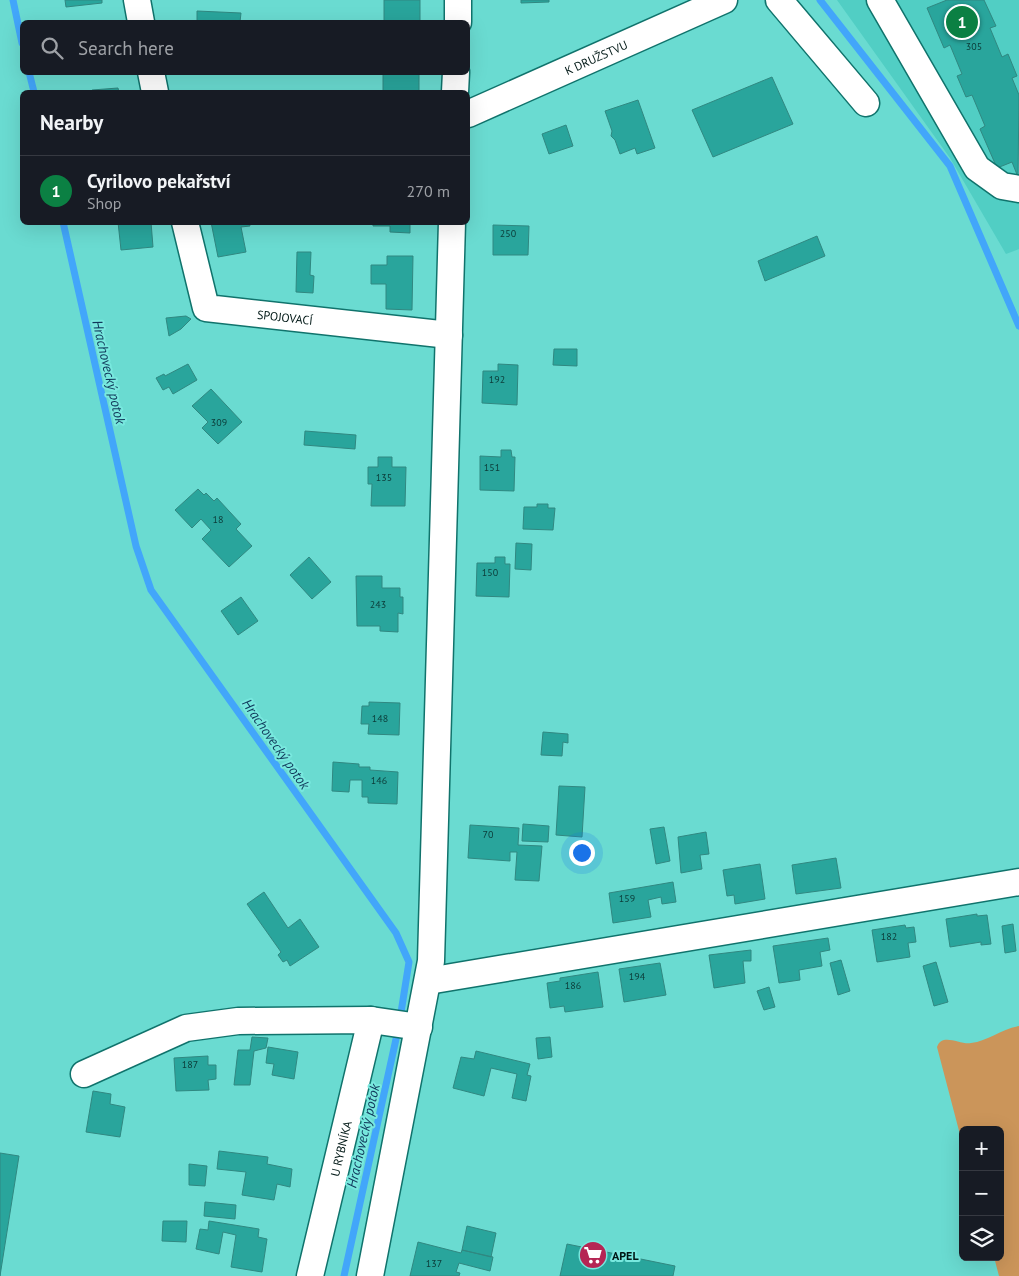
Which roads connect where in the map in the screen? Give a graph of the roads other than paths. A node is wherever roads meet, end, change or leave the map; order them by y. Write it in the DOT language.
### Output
graph roads {
  1 [pos="137,0"];
  2 [pos="458,0"];
  3 [pos="724,0"];
  4 [pos="778,0"];
  5 [pos="880,0"];
  6 [pos="141,20"];
  7 [pos="458,20"];
  8 [pos="152,75"];
  9 [pos="456,75"];
  10 [pos="155,90"];
  11 [pos="455,90"];
  12 [pos="866,103"];
  13 [pos="470,113"];
  14 [pos="1019,189"];
  15 [pos="186,225"];
  16 [pos="452,225"];
  17 [pos="449,335"];
  18 [pos="1019,882"];
  19 [pos="428,981"];
  20 [pos="396,1023"];
  21 [pos="84,1074"];
  22 [pos="310,1276"];
  23 [pos="370,1276"];
  1 -- 6 [label="street"];
  2 -- 7 [label="street"];
  3 -- 13 [label="street, K DRUŽSTVU"];
  4 -- 12 [label="street"];
  5 -- 14 [label="street"];
  8 -- 10 [label="street"];
  9 -- 11 [label="street"];
  15 -- 17 [label="street, SPOJOVACÍ"];
  16 -- 17 [label="street"];
  17 -- 19 [label="street"];
  18 -- 19 [label="street"];
  19 -- 20 [label="street"];
  20 -- 21 [label="street"];
  20 -- 22 [label="street, U RYBNÍKA"];
  20 -- 23 [label="street"];
}
